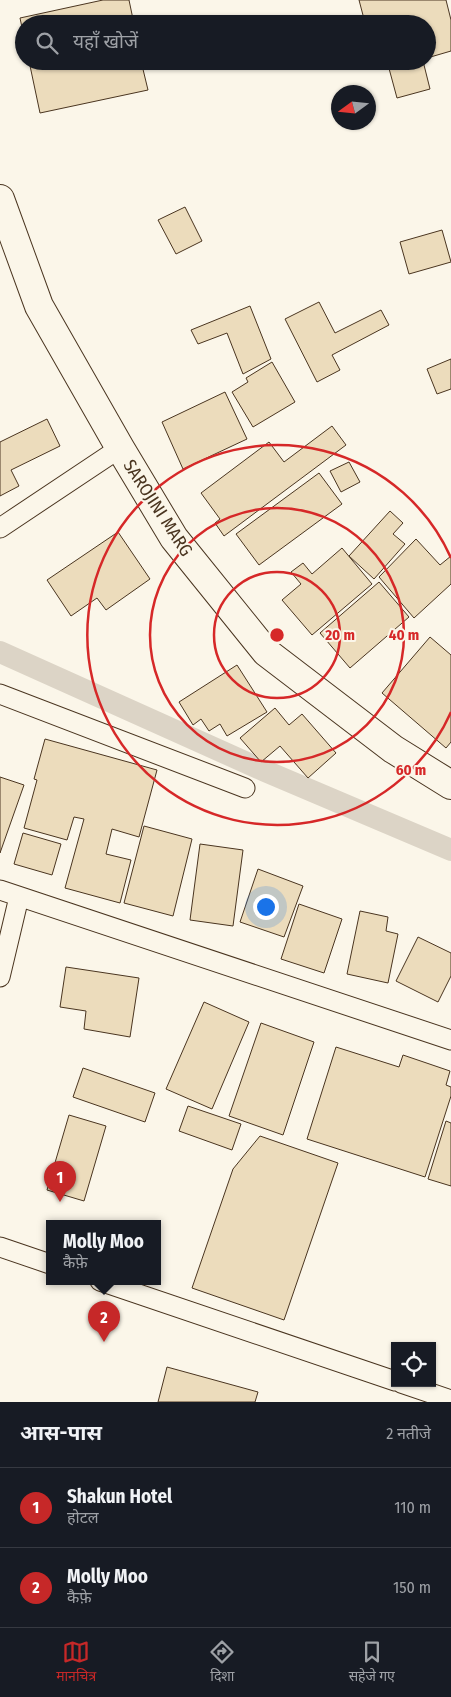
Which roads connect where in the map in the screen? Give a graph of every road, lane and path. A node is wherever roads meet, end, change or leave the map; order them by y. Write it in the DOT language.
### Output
graph roads {
  1 [pos="0,199"];
  2 [pos="120,448"];
  3 [pos="0,528"];
  4 [pos="0,694"];
  5 [pos="451,785"];
  6 [pos="245,788"];
  7 [pos="0,890"];
  8 [pos="19,897"];
  9 [pos="0,977"];
  10 [pos="451,1040"];
  11 [pos="0,1247"];
  12 [pos="46,1263"];
  13 [pos="112,1285"];
  14 [pos="391,1380"];
  15 [pos="413,1387"];
  16 [pos="451,1400"];
  1 -- 2 [label="street, SAROJINI MARG"];
  2 -- 3 [label="street"];
  2 -- 5 [label="street, SAROJINI MARG"];
  4 -- 6 [label="street"];
  7 -- 8 [label="street"];
  8 -- 9 [label="street"];
  8 -- 10 [label="street"];
  11 -- 12 [label="street"];
  13 -- 14 [label="street"];
  15 -- 16 [label="street"];
}
